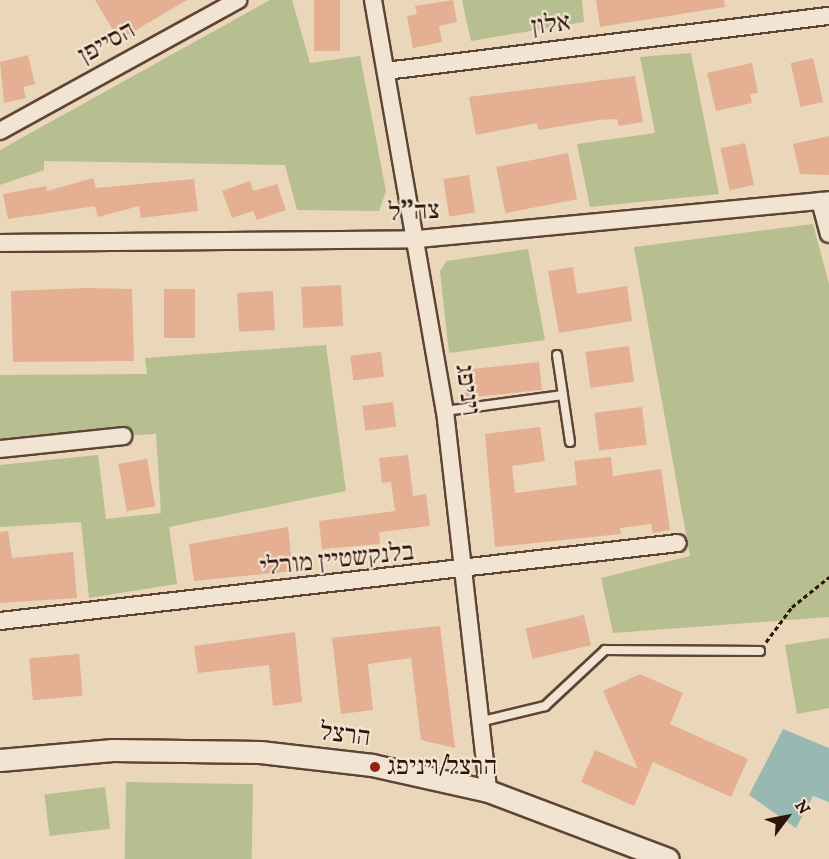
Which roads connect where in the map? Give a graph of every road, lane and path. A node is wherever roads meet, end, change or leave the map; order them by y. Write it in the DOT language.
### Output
graph roads {
  1 [pos="238,0"];
  2 [pos="373,0"];
  3 [pos="829,16"];
  4 [pos="386,71"];
  5 [pos="0,131"];
  6 [pos="824,200"];
  7 [pos="829,234"];
  8 [pos="418,239"];
  9 [pos="0,243"];
  10 [pos="557,355"];
  11 [pos="563,395"];
  12 [pos="445,411"];
  13 [pos="123,436"];
  14 [pos="570,442"];
  15 [pos="0,449"];
  16 [pos="678,543"];
  17 [pos="465,572"];
  18 [pos="829,577"];
  19 [pos="0,621"];
  20 [pos="760,651"];
  21 [pos="477,723"];
  22 [pos="0,760"];
  23 [pos="488,790"];
  24 [pos="668,859"];
  1 -- 5 [label="street, הסייפן"];
  2 -- 4 [label="street, ויניפג"];
  3 -- 4 [label="street, אלון"];
  4 -- 8 [label="street, ויניפג"];
  6 -- 7 [label="street"];
  6 -- 8 [label="street, צה\"ל"];
  8 -- 9 [label="street, צה\"ל"];
  8 -- 12 [label="street, ויניפג"];
  10 -- 11 [label="lane"];
  11 -- 12 [label="lane"];
  11 -- 14 [label="lane"];
  12 -- 17 [label="street, ויניפג"];
  13 -- 15 [label="street"];
  16 -- 17 [label="street, בלנקשטיין מורלי"];
  17 -- 19 [label="street, בלנקשטיין מורלי"];
  17 -- 21 [label="street, ויניפג"];
  18 -- 20 [label="path"];
  20 -- 21 [label="lane"];
  21 -- 23 [label="street, ויניפג"];
  22 -- 23 [label="street, הרצל"];
  23 -- 24 [label="street, הרצל"];
}
